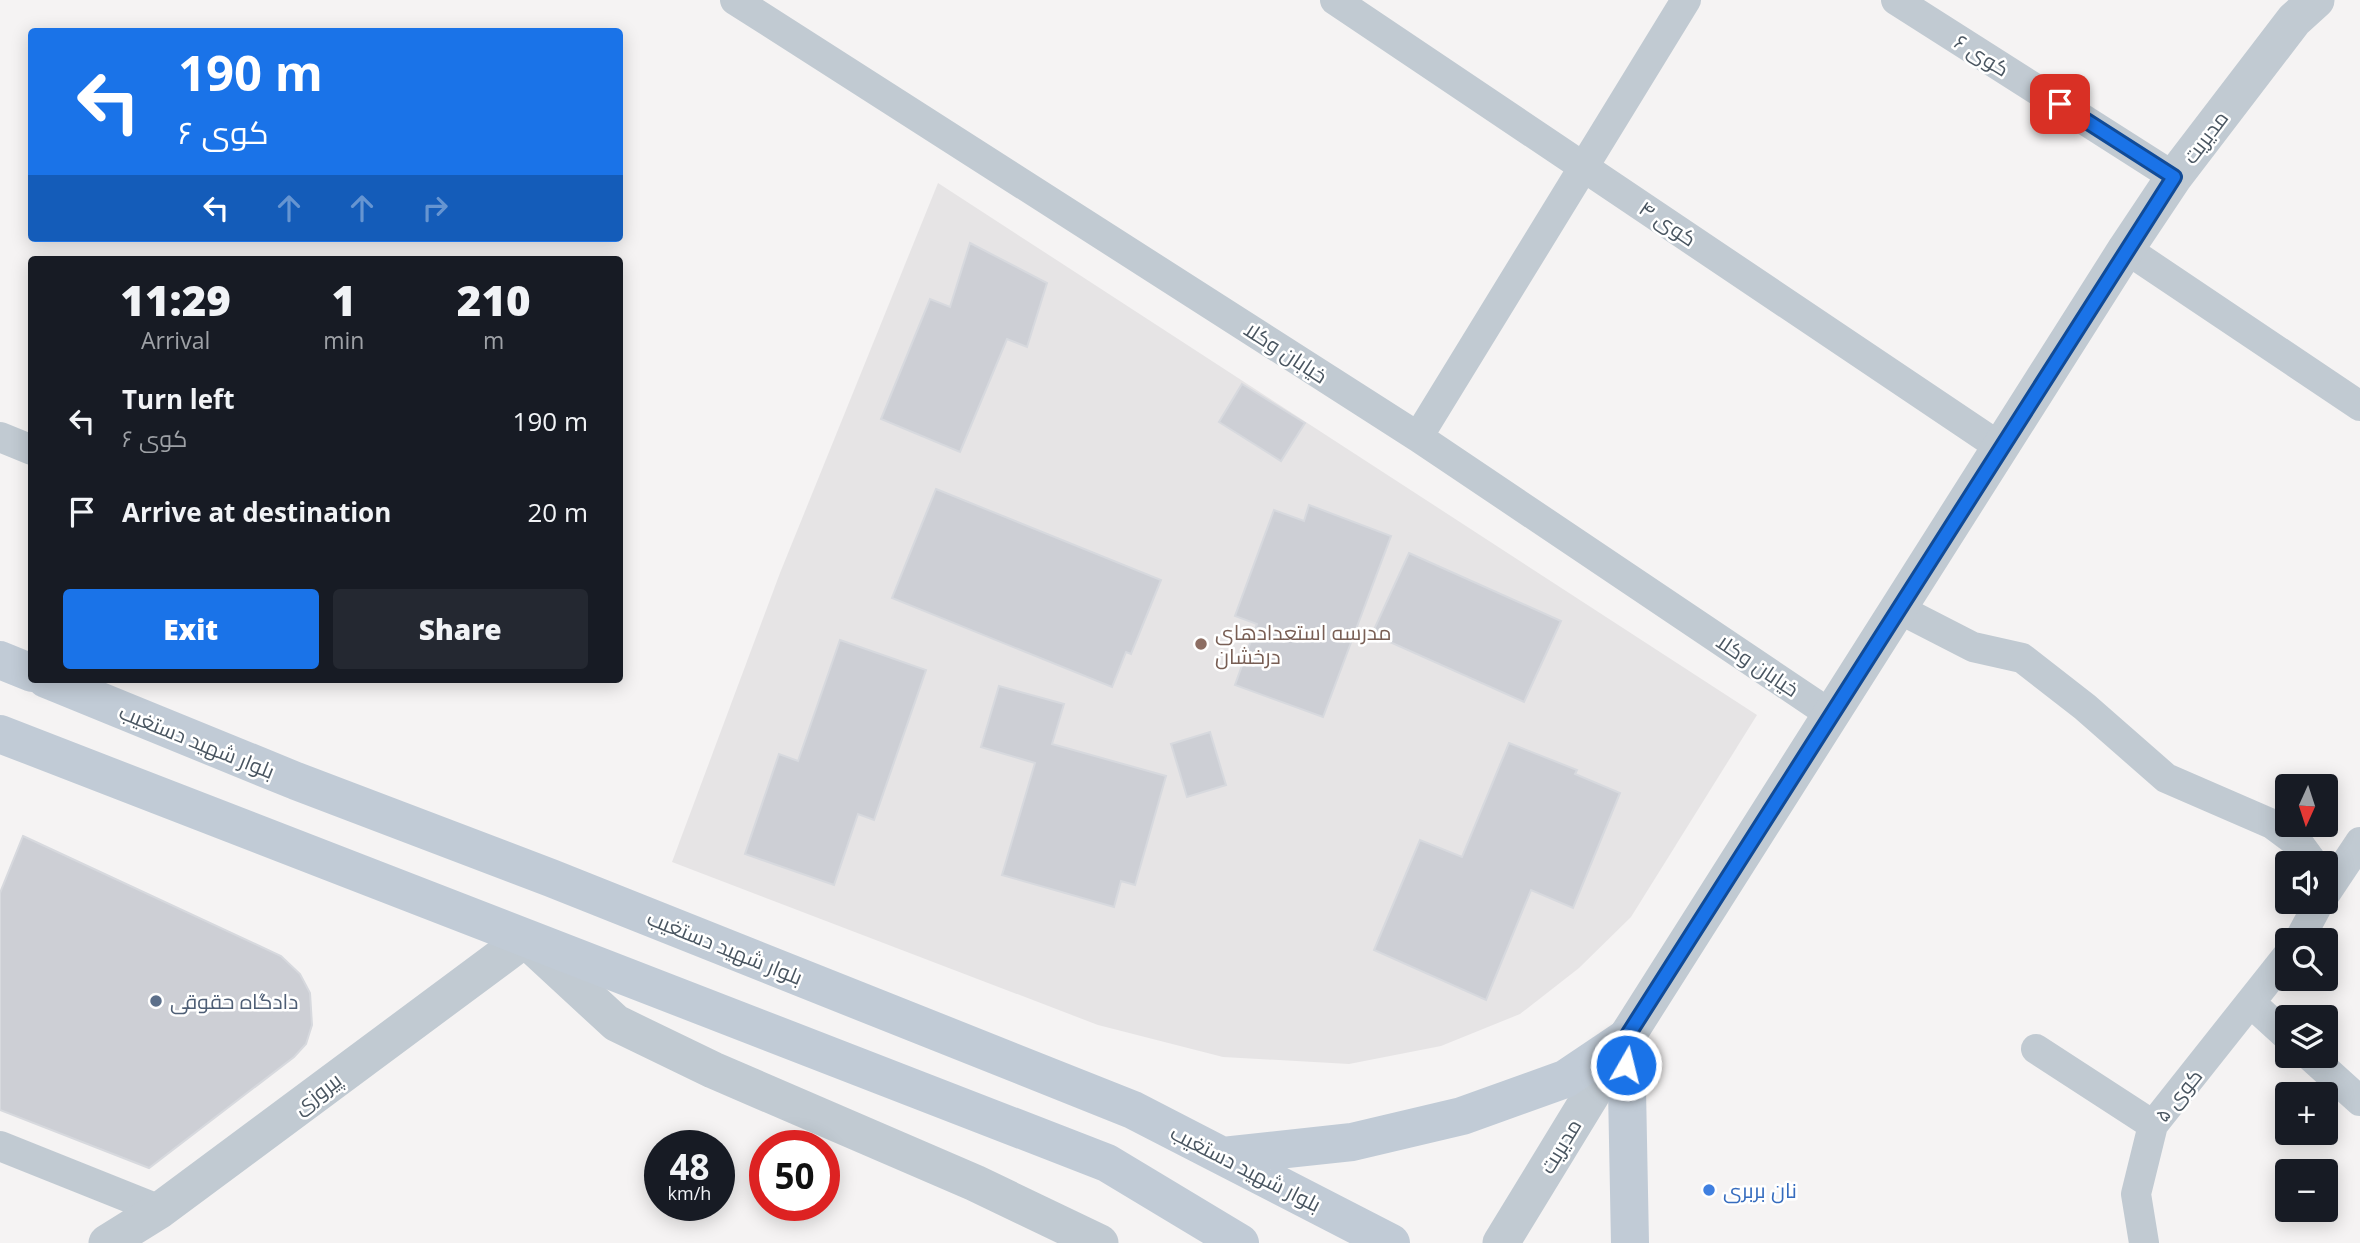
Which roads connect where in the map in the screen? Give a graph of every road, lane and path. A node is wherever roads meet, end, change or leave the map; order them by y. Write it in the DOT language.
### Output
graph roads {
  1 [pos="735,0"];
  2 [pos="1335,0"];
  3 [pos="1686,0"];
  4 [pos="2316,0"];
  5 [pos="1900,1"];
  6 [pos="1584,167"];
  7 [pos="2174,177"];
  8 [pos="2126,249"];
  9 [pos="2359,402"];
  10 [pos="0,437"];
  11 [pos="1418,437"];
  12 [pos="2000,447"];
  13 [pos="28,448"];
  14 [pos="1897,608"];
  15 [pos="0,660"];
  16 [pos="28,671"];
  17 [pos="57,683"];
  18 [pos="1830,713"];
  19 [pos="0,734"];
  20 [pos="2360,842"];
  21 [pos="2304,851"];
  22 [pos="2338,874"];
  23 [pos="525,939"];
  24 [pos="2275,972"];
  25 [pos="2252,1004"];
  26 [pos="2275,1025"];
  27 [pos="1626,1038"];
  28 [pos="2036,1049"];
  29 [pos="2323,1068"];
  30 [pos="2360,1101"];
  31 [pos="2152,1125"];
  32 [pos="0,1146"];
  33 [pos="1223,1156"];
  34 [pos="160,1210"];
  35 [pos="107,1243"];
  36 [pos="1100,1243"];
  37 [pos="1240,1243"];
  38 [pos="1391,1243"];
  39 [pos="1501,1243"];
  40 [pos="1630,1243"];
  41 [pos="2144,1243"];
  1 -- 11 [label="street, خیابان وکلا"];
  2 -- 6 [label="street, کوی ۴"];
  3 -- 6 [label="street"];
  4 -- 7 [label="street, مدیریت"];
  5 -- 7 [label="street, کوی ۶"];
  6 -- 11 [label="street"];
  6 -- 12 [label="street, کوی ۴"];
  7 -- 8 [label="street, مدیریت"];
  8 -- 9 [label="street"];
  8 -- 12 [label="street, مدیریت"];
  10 -- 13 [label="street"];
  11 -- 18 [label="street, خیابان وکلا"];
  12 -- 14 [label="street, مدیریت"];
  14 -- 18 [label="street, مدیریت"];
  14 -- 21 [label="street"];
  15 -- 16 [label="main road"];
  17 -- 33 [label="main road, بلوار شهید دستغیب"];
  18 -- 27 [label="street, مدیریت"];
  19 -- 23 [label="main road"];
  20 -- 22 [label="street"];
  23 -- 34 [label="street, پیروزی"];
  23 -- 36 [label="street"];
  23 -- 37 [label="main road"];
  24 -- 25 [label="street, کوی ۵"];
  25 -- 26 [label="street"];
  25 -- 31 [label="street, کوی ۵"];
  27 -- 33 [label="main road"];
  27 -- 39 [label="street, مدیریت"];
  27 -- 40 [label="main road"];
  28 -- 31 [label="street"];
  29 -- 30 [label="street"];
  31 -- 41 [label="street, کوی ۵"];
  32 -- 34 [label="street"];
  33 -- 38 [label="main road, بلوار شهید دستغیب"];
  34 -- 35 [label="street, پیروزی"];
}
